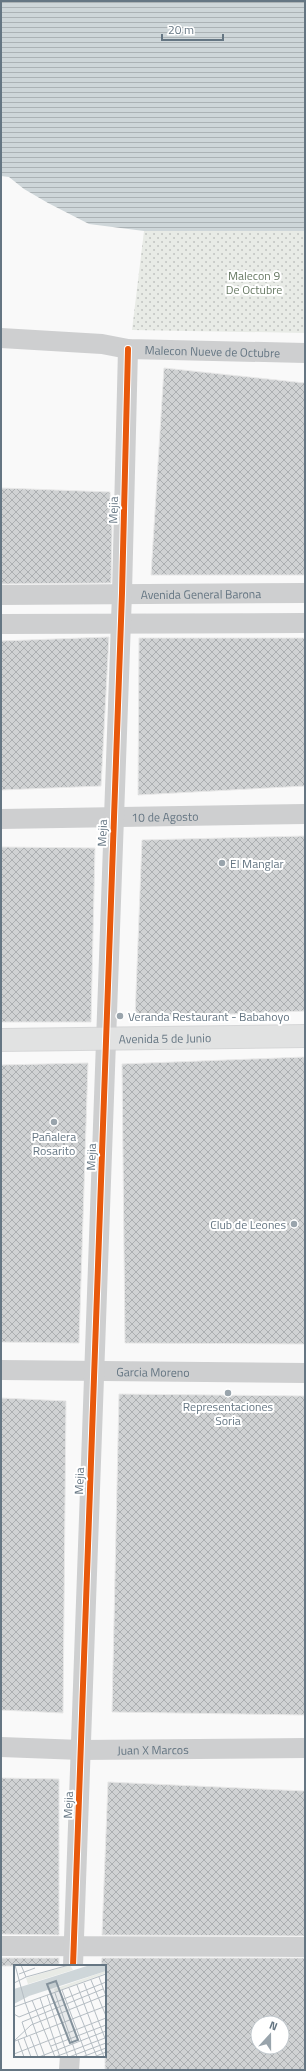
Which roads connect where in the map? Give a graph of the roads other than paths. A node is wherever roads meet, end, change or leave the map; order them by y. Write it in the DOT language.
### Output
graph roads {
  1 [pos="1,338"];
  2 [pos="128,349"];
  3 [pos="305,353"];
  4 [pos="122,593"];
  5 [pos="305,593"];
  6 [pos="1,595"];
  7 [pos="121,622"];
  8 [pos="305,623"];
  9 [pos="1,624"];
  10 [pos="305,814"];
  11 [pos="114,818"];
  12 [pos="1,819"];
  13 [pos="305,1036"];
  14 [pos="106,1038"];
  15 [pos="1,1040"];
  16 [pos="1,1370"];
  17 [pos="94,1370"];
  18 [pos="305,1374"];
  19 [pos="1,1747"];
  20 [pos="305,1748"];
  21 [pos="81,1750"];
  22 [pos="1,1946"];
  23 [pos="74,1946"];
  24 [pos="305,1947"];
  25 [pos="73,1965"];
  26 [pos="70,2057"];
  27 [pos="69,2070"];
  1 -- 2 [label="street, Malecon Nueve de Octubre"];
  2 -- 3 [label="street, Malecon Nueve de Octubre"];
  2 -- 4 [label="street, Mejia"];
  4 -- 5 [label="street, Avenida General Barona"];
  4 -- 6 [label="street, Avenida General Barona"];
  4 -- 7 [label="street, Mejia"];
  7 -- 8 [label="street"];
  7 -- 9 [label="street"];
  7 -- 11 [label="street, Mejia"];
  10 -- 11 [label="street, 10 de Agosto"];
  11 -- 12 [label="street, 10 de Agosto"];
  11 -- 14 [label="street, Mejia"];
  13 -- 14 [label="main road, Avenida 5 de Junio"];
  14 -- 15 [label="main road, Avenida 5 de Junio"];
  14 -- 17 [label="street, Mejia"];
  16 -- 17 [label="street, Garcia Moreno"];
  17 -- 18 [label="street, Garcia Moreno"];
  17 -- 21 [label="street, Mejia"];
  19 -- 21 [label="street, Juan X Marcos"];
  20 -- 21 [label="street, Juan X Marcos"];
  21 -- 23 [label="street, Mejia"];
  22 -- 23 [label="street"];
  23 -- 24 [label="street"];
  23 -- 25 [label="street, Mejia"];
  26 -- 27 [label="street"];
}
